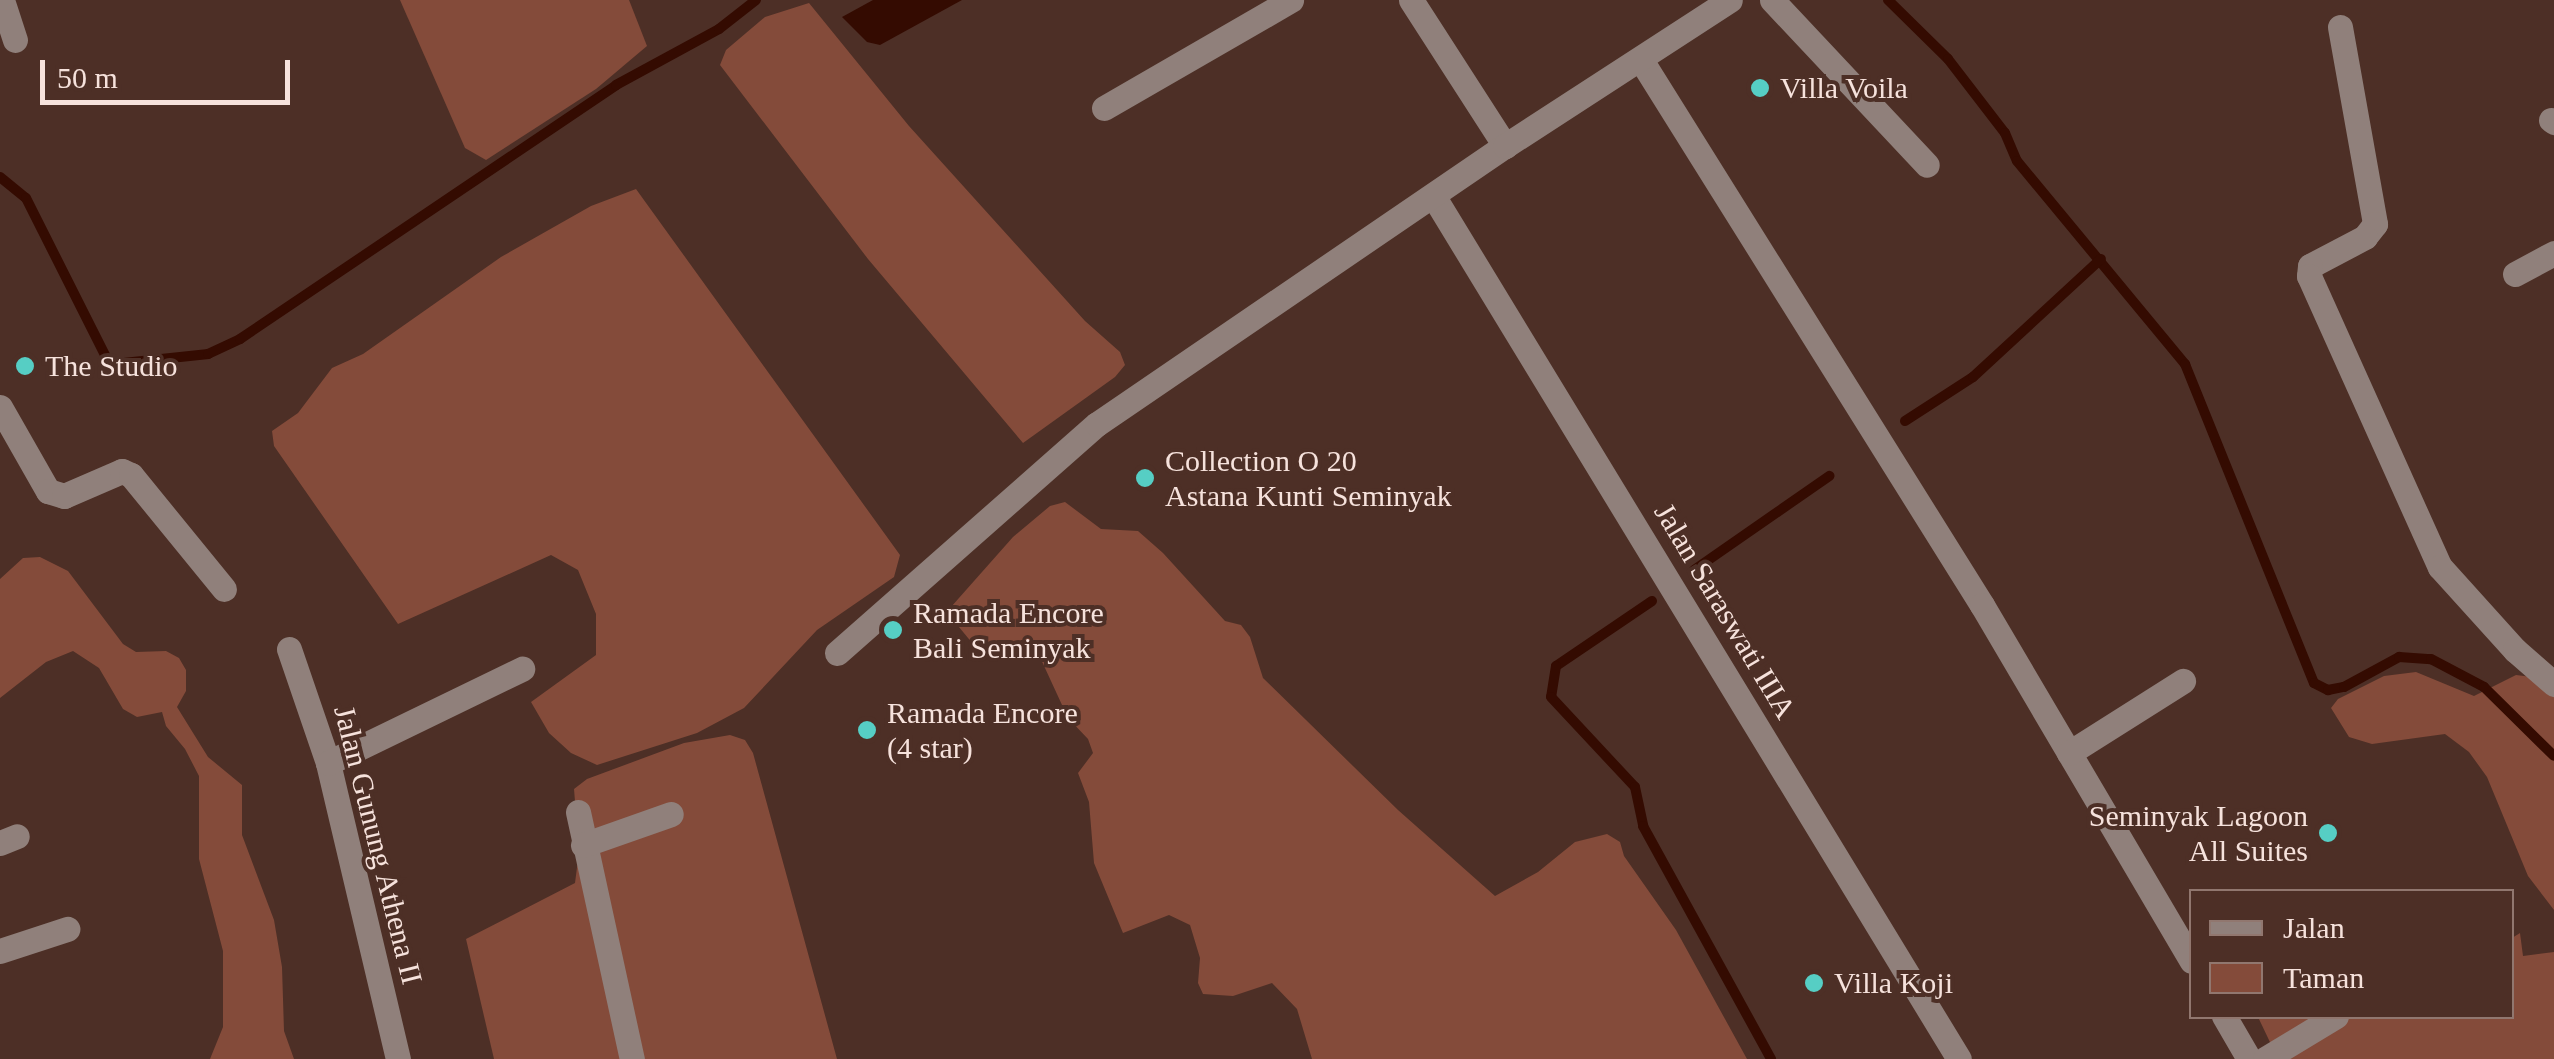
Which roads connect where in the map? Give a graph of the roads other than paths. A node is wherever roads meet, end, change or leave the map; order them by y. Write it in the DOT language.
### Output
graph roads {
  1 [pos="2,0"];
  2 [pos="1291,0"];
  3 [pos="1412,0"];
  4 [pos="1730,0"];
  5 [pos="1772,0"];
  6 [pos="2340,27"];
  7 [pos="14,40"];
  8 [pos="1641,60"];
  9 [pos="1104,108"];
  10 [pos="1505,146"];
  11 [pos="1927,166"];
  12 [pos="1434,197"];
  13 [pos="2554,253"];
  14 [pos="2515,274"];
  15 [pos="0,407"];
  16 [pos="224,590"];
  17 [pos="289,649"];
  18 [pos="837,653"];
  19 [pos="522,668"];
  20 [pos="2184,681"];
  21 [pos="2554,684"];
  22 [pos="2069,753"];
  23 [pos="328,763"];
  24 [pos="578,812"];
  25 [pos="671,814"];
  26 [pos="583,845"];
  27 [pos="67,929"];
  28 [pos="0,951"];
  29 [pos="2189,957"];
  30 [pos="2226,1019"];
  31 [pos="2331,1019"];
  32 [pos="398,1059"];
  33 [pos="632,1059"];
  34 [pos="1959,1059"];
  35 [pos="2249,1059"];
  36 [pos="2264,1059"];
  1 -- 7 [label="street"];
  2 -- 9 [label="street"];
  3 -- 10 [label="street"];
  4 -- 8 [label="street"];
  5 -- 11 [label="street"];
  6 -- 21 [label="street"];
  8 -- 10 [label="street"];
  8 -- 22 [label="street"];
  10 -- 12 [label="street"];
  12 -- 18 [label="street"];
  12 -- 34 [label="street, Jalan Saraswati IIIA"];
  13 -- 14 [label="street"];
  15 -- 16 [label="street"];
  17 -- 23 [label="street, Jalan Gunung Athena II"];
  19 -- 23 [label="street"];
  20 -- 22 [label="street"];
  22 -- 29 [label="street"];
  23 -- 32 [label="street, Jalan Gunung Athena II"];
  24 -- 26 [label="street"];
  25 -- 26 [label="street"];
  26 -- 33 [label="street"];
  27 -- 28 [label="street"];
  30 -- 35 [label="street"];
  31 -- 36 [label="street"];
}
